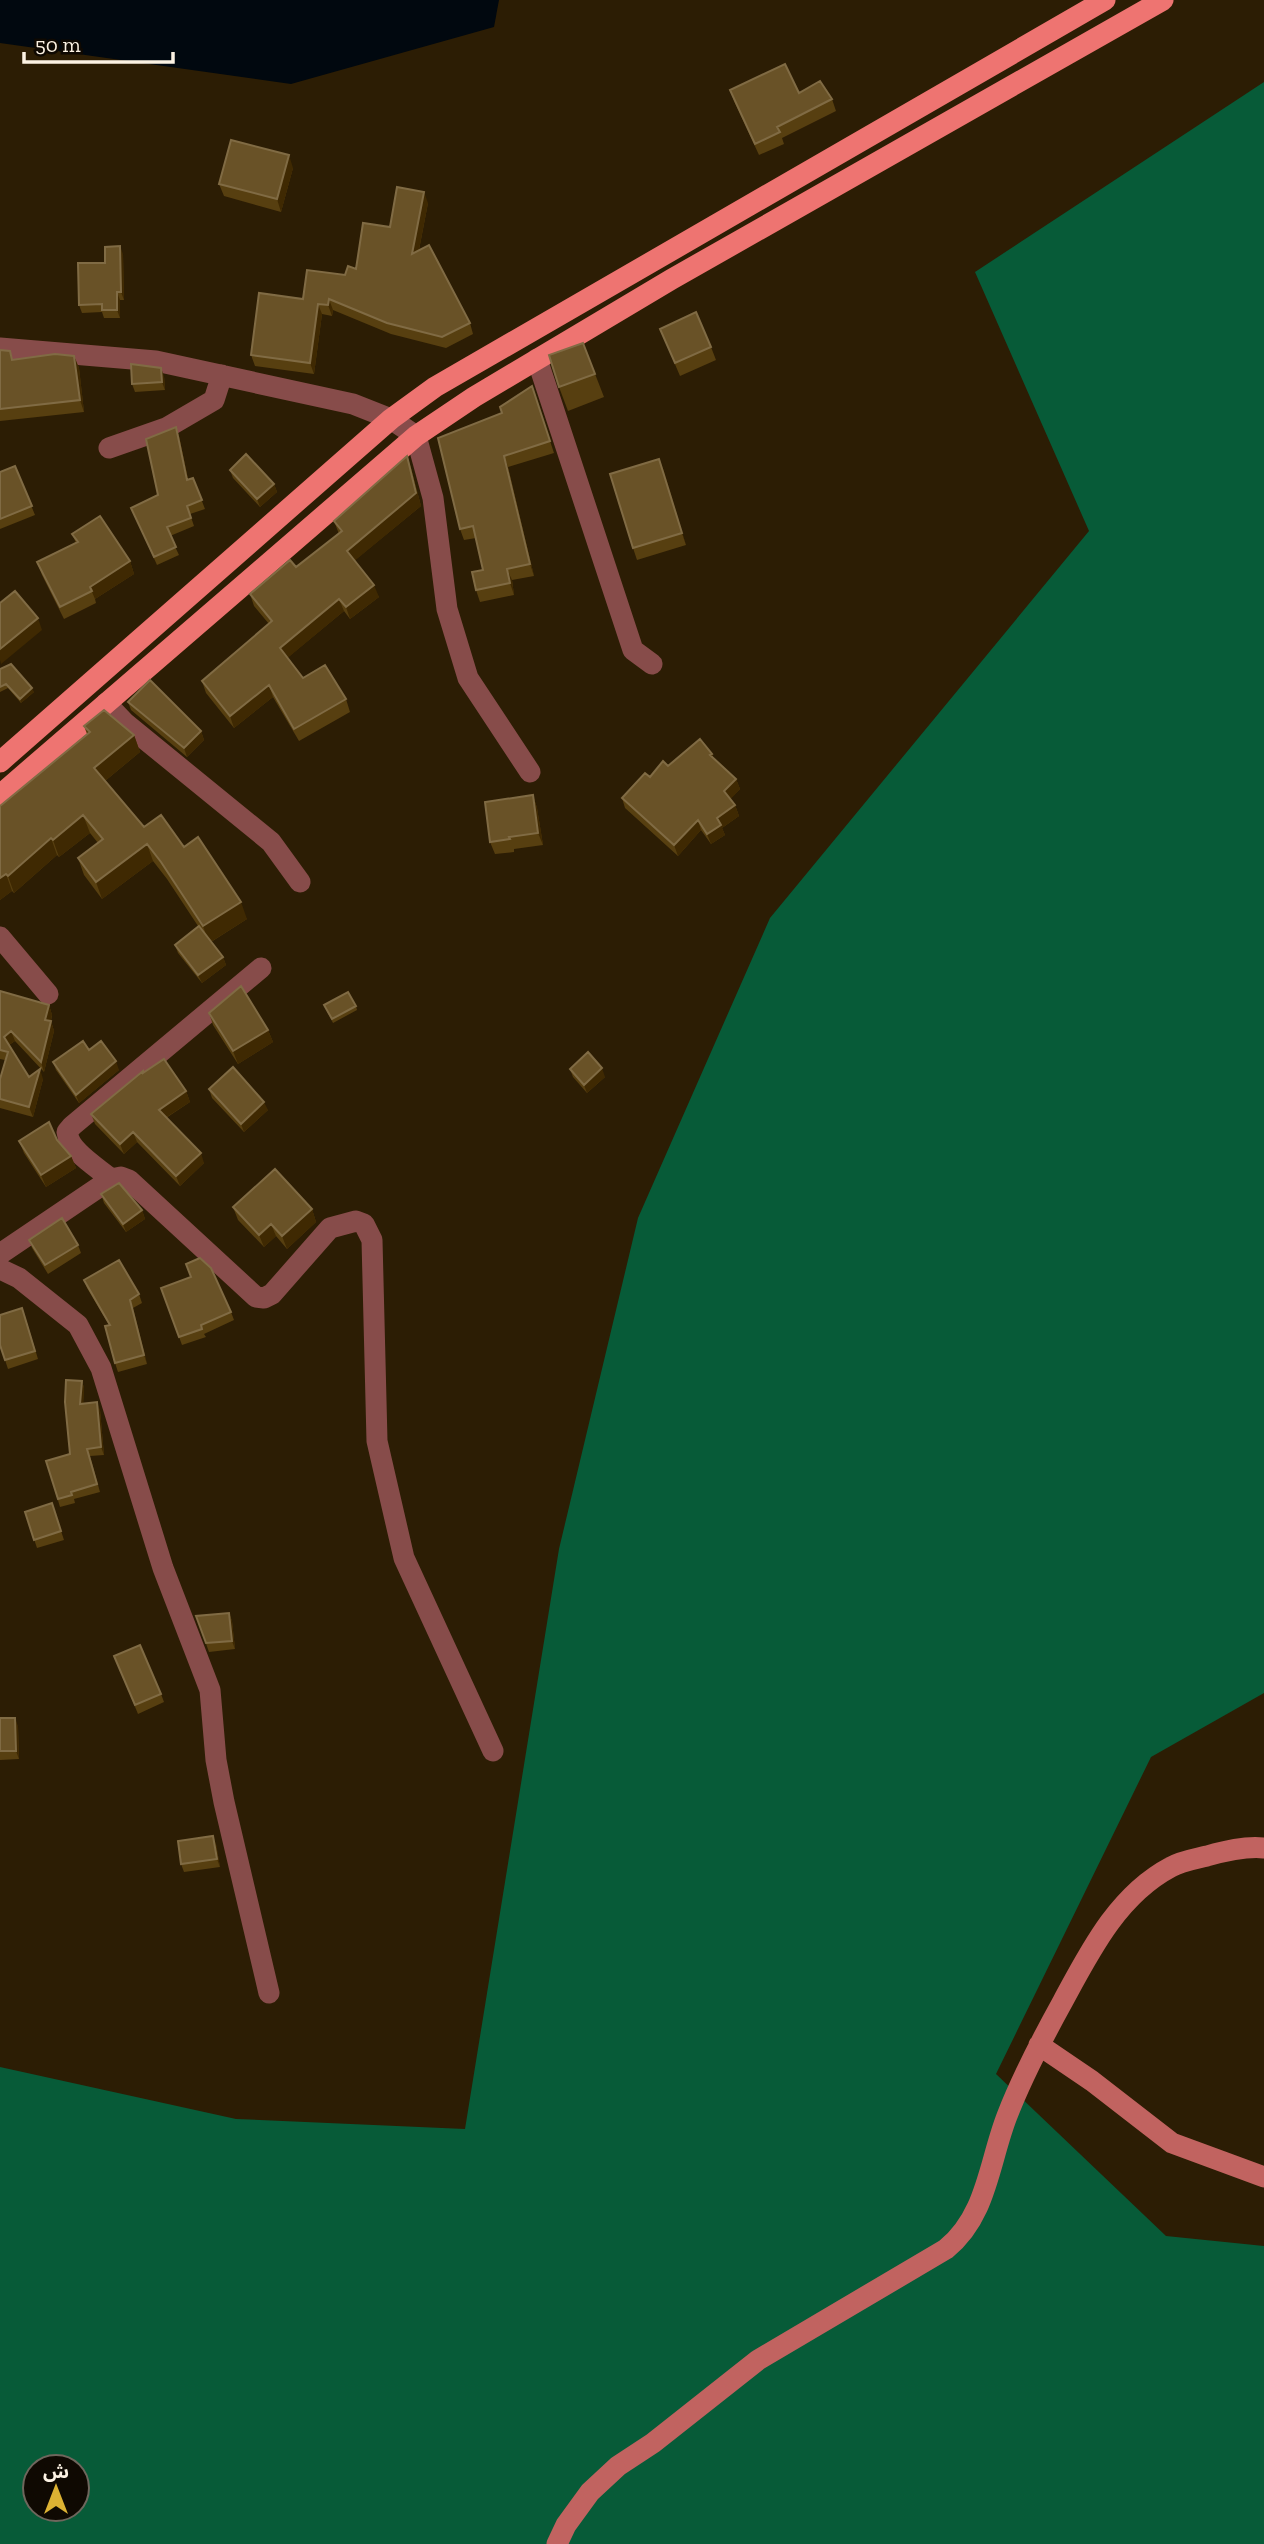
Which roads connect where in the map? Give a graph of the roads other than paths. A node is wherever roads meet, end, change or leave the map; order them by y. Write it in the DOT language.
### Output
graph roads {
  1 [pos="1105,0"];
  2 [pos="1163,0"];
  3 [pos="0,348"];
  4 [pos="537,359"];
  5 [pos="222,375"];
  6 [pos="391,419"];
  7 [pos="416,436"];
  8 [pos="109,448"];
  9 [pos="652,664"];
  10 [pos="106,703"];
  11 [pos="0,762"];
  12 [pos="530,772"];
  13 [pos="0,795"];
  14 [pos="300,882"];
  15 [pos="0,937"];
  16 [pos="261,968"];
  17 [pos="48,994"];
  18 [pos="111,1179"];
  19 [pos="0,1254"];
  20 [pos="0,1269"];
  21 [pos="493,1751"];
  22 [pos="1264,1848"];
  23 [pos="269,1993"];
  24 [pos="1039,2045"];
  25 [pos="1264,2177"];
  26 [pos="557,2544"];
  1 -- 6 [label="main road"];
  2 -- 4 [label="main road"];
  3 -- 5 [label="street"];
  4 -- 7 [label="main road"];
  4 -- 9 [label="street"];
  5 -- 6 [label="street"];
  5 -- 8 [label="street"];
  6 -- 7 [label="street"];
  6 -- 11 [label="main road"];
  7 -- 10 [label="main road"];
  7 -- 12 [label="street"];
  10 -- 13 [label="main road"];
  10 -- 14 [label="street"];
  15 -- 17 [label="street"];
  16 -- 18 [label="street"];
  18 -- 19 [label="street"];
  18 -- 21 [label="street"];
  20 -- 23 [label="street"];
  22 -- 24 [label="main road"];
  24 -- 25 [label="main road"];
  24 -- 26 [label="main road"];
}
